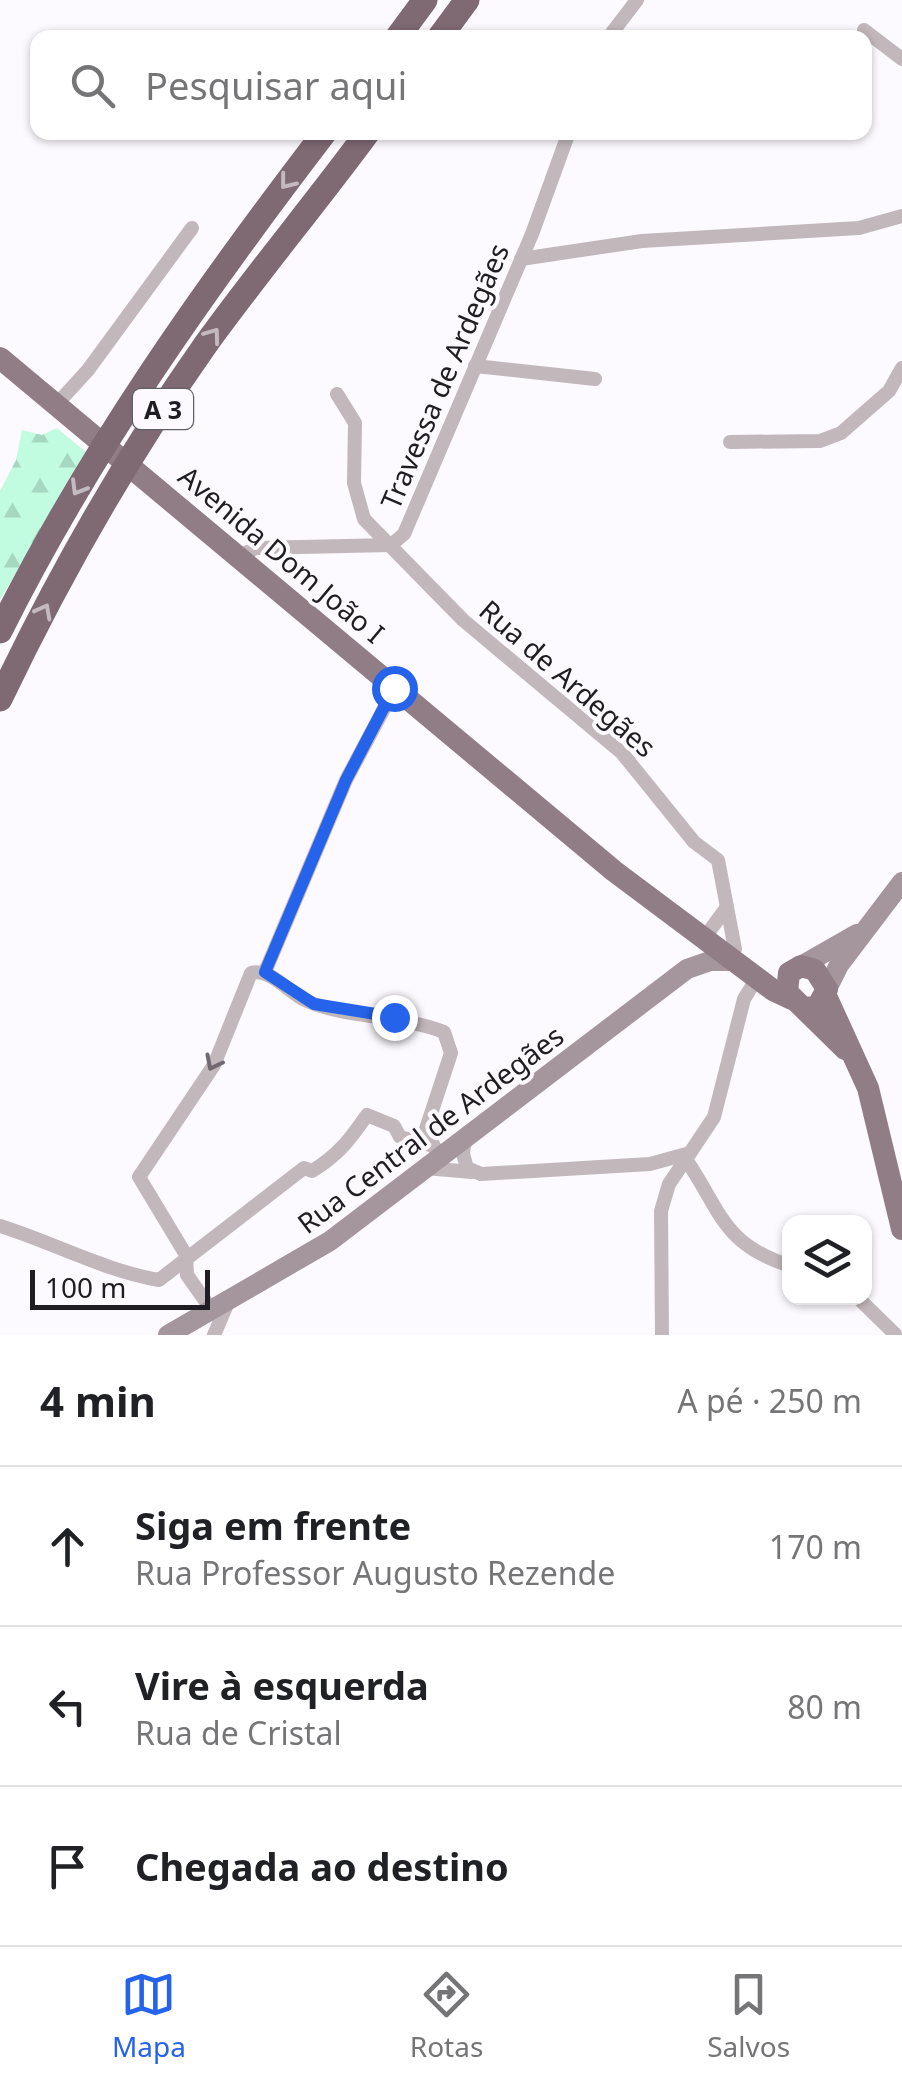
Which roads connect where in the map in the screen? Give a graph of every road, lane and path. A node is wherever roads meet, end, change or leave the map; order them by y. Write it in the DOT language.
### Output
graph roads {
  1 [pos="425,0"];
  2 [pos="467,0"];
  3 [pos="637,0"];
  4 [pos="403,30"];
  5 [pos="445,30"];
  6 [pos="614,30"];
  7 [pos="872,36"];
  8 [pos="902,59"];
  9 [pos="319,140"];
  10 [pos="362,140"];
  11 [pos="566,140"];
  12 [pos="902,216"];
  13 [pos="192,228"];
  14 [pos="521,259"];
  15 [pos="0,358"];
  16 [pos="474,366"];
  17 [pos="902,368"];
  18 [pos="595,380"];
  19 [pos="337,394"];
  20 [pos="62,410"];
  21 [pos="730,442"];
  22 [pos="391,544"];
  23 [pos="238,556"];
  24 [pos="0,631"];
  25 [pos="394,688"];
  26 [pos="0,698"];
  27 [pos="902,882"];
  28 [pos="727,907"];
  29 [pos="863,931"];
  30 [pos="722,948"];
  31 [pos="798,967"];
  32 [pos="688,968"];
  33 [pos="258,973"];
  34 [pos="757,978"];
  35 [pos="826,993"];
  36 [pos="798,1004"];
  37 [pos="857,1062"];
  38 [pos="466,1138"];
  39 [pos="431,1157"];
  40 [pos="689,1157"];
  41 [pos="470,1170"];
  42 [pos="0,1226"];
  43 [pos="902,1229"];
  44 [pos="186,1255"];
  45 [pos="782,1264"];
  46 [pos="220,1305"];
  47 [pos="865,1305"];
  48 [pos="895,1334"];
  49 [pos="168,1335"];
  50 [pos="214,1335"];
  51 [pos="662,1335"];
  1 -- 4 [label="highway"];
  2 -- 5 [label="highway"];
  3 -- 6 [label="street"];
  7 -- 8 [label="street"];
  9 -- 24 [label="highway, A 3, one-way"];
  26 -- 10 [label="highway, A 3, one-way"];
  11 -- 14 [label="street, Travessa de Ardegães"];
  12 -- 14 [label="street"];
  13 -- 20 [label="street"];
  14 -- 16 [label="street, Travessa de Ardegães"];
  15 -- 20 [label="main road, Avenida Dom João I"];
  16 -- 18 [label="street"];
  16 -- 22 [label="street, Travessa de Ardegães"];
  17 -- 21 [label="street"];
  19 -- 22 [label="street, Rua de Ardegães"];
  20 -- 23 [label="main road, Avenida Dom João I"];
  22 -- 23 [label="street, Travessa de Ardegães"];
  22 -- 28 [label="street, Rua de Ardegães"];
  23 -- 25 [label="main road, Avenida Dom João I"];
  25 -- 30 [label="main road, Avenida Dom João I"];
  25 -- 33 [label="street"];
  27 -- 29 [label="street"];
  28 -- 30 [label="street"];
  28 -- 30 [label="street, Rua de Ardegães"];
  29 -- 31 [label="street"];
  29 -- 35 [label="street"];
  30 -- 31 [label="main road, Avenida Dom João I"];
  30 -- 32 [label="street, Rua Central de Ardegães"];
  30 -- 32 [label="street, Rua Central de Ardegães"];
  30 -- 34 [label="main road, Avenida Dom João I"];
  31 -- 35 [label="main road"];
  31 -- 36 [label="main road"];
  32 -- 38 [label="street, Rua Central de Ardegães"];
  33 -- 39 [label="street"];
  33 -- 44 [label="street, one-way"];
  34 -- 36 [label="main road, Avenida Dom João I"];
  34 -- 40 [label="street"];
  35 -- 36 [label="main road"];
  35 -- 37 [label="main road"];
  36 -- 37 [label="main road, Avenida Dom João I"];
  37 -- 43 [label="main road"];
  38 -- 39 [label="street, Rua Central de Ardegães"];
  38 -- 41 [label="street"];
  39 -- 41 [label="street"];
  39 -- 44 [label="street"];
  39 -- 46 [label="street, Rua Central de Ardegães"];
  40 -- 41 [label="street"];
  40 -- 45 [label="street"];
  40 -- 51 [label="street"];
  42 -- 44 [label="street"];
  44 -- 46 [label="street"];
  46 -- 49 [label="street, Rua Central de Ardegães"];
  46 -- 50 [label="street"];
  47 -- 48 [label="street"];
}
